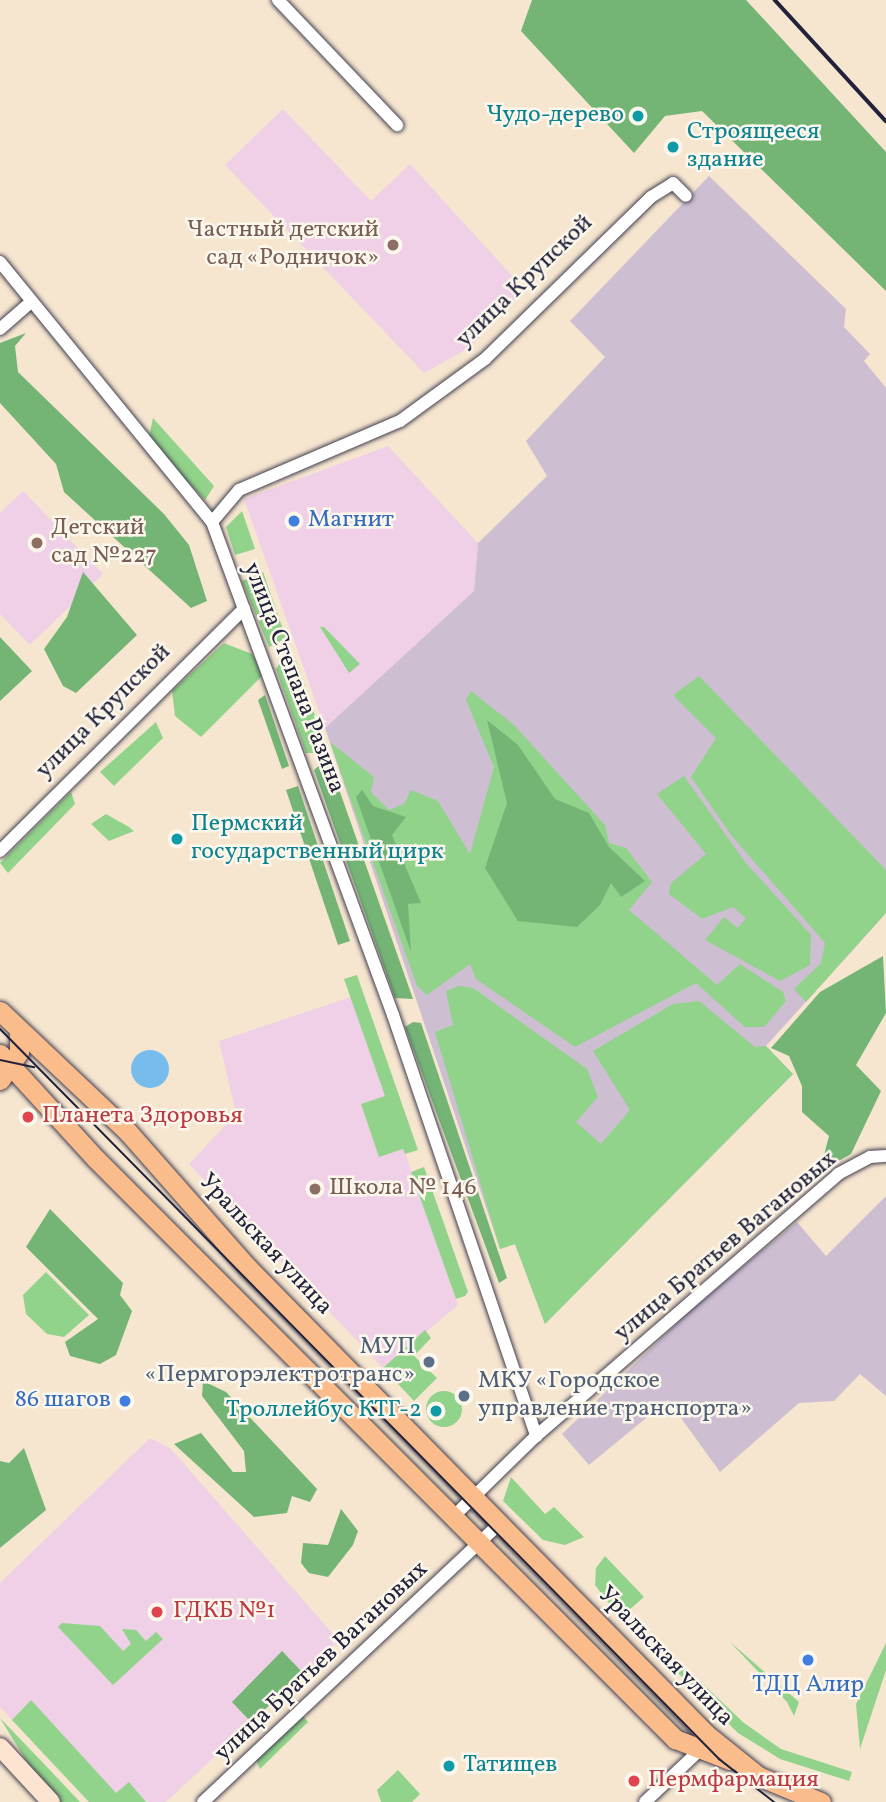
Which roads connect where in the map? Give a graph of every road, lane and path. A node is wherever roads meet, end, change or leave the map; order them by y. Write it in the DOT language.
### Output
graph roads {
  1 [pos="278,0"];
  2 [pos="397,125"];
  3 [pos="686,196"];
  4 [pos="0,262"];
  5 [pos="31,302"];
  6 [pos="0,329"];
  7 [pos="212,522"];
  8 [pos="244,608"];
  9 [pos="0,851"];
  10 [pos="0,1011"];
  11 [pos="9,1029"];
  12 [pos="4,1067"];
  13 [pos="886,1156"];
  14 [pos="536,1436"];
  15 [pos="474,1496"];
  16 [pos="455,1515"];
  17 [pos="500,1523"];
  18 [pos="482,1542"];
  19 [pos="705,1743"];
  20 [pos="0,1746"];
  21 [pos="51,1802"];
  22 [pos="203,1802"];
  23 [pos="645,1802"];
  24 [pos="821,1802"];
  1 -- 2 [label="street"];
  3 -- 7 [label="street, улица Крупской"];
  4 -- 5 [label="street, улица Степана Разина"];
  5 -- 6 [label="street"];
  5 -- 7 [label="street, улица Степана Разина"];
  7 -- 8 [label="street, улица Степана Разина"];
  8 -- 9 [label="street, улица Крупской"];
  8 -- 14 [label="street, улица Степана Разина"];
  10 -- 11 [label="main road, Уральская улица"];
  11 -- 12 [label="main road, Уральская улица"];
  11 -- 15 [label="main road, Уральская улица"];
  12 -- 16 [label="main road, Уральская улица"];
  13 -- 14 [label="street, улица Братьев Вагановых"];
  14 -- 15 [label="street, улица Братьев Вагановых"];
  15 -- 16 [label="street"];
  15 -- 17 [label="main road, Уральская улица"];
  16 -- 18 [label="main road, Уральская улица"];
  17 -- 18 [label="street, улица Братьев Вагановых"];
  17 -- 19 [label="main road, Уральская улица"];
  18 -- 19 [label="main road, Уральская улица"];
  18 -- 22 [label="street, улица Братьев Вагановых"];
  19 -- 23 [label="street"];
  19 -- 24 [label="main road, Уральская улица"];
  20 -- 21 [label="street"];
}
